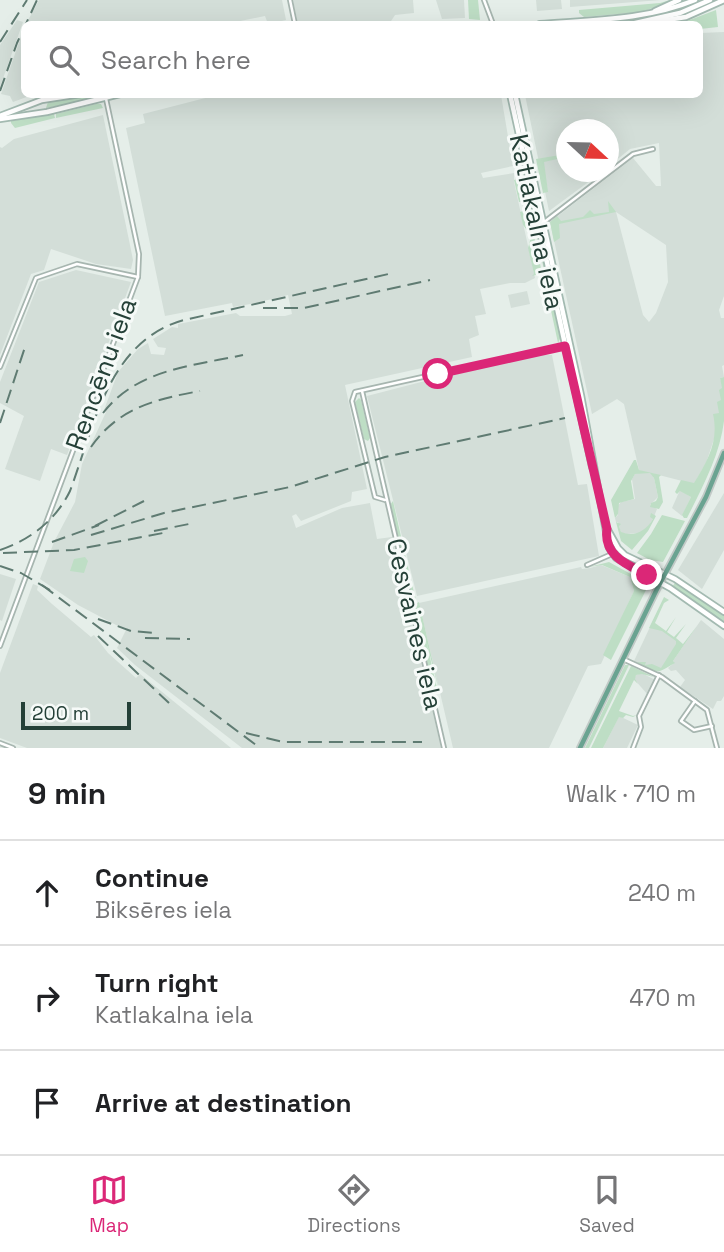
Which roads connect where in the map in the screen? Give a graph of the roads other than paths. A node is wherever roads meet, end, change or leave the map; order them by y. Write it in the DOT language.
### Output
graph roads {
  1 [pos="290,0"];
  2 [pos="484,0"];
  3 [pos="679,0"];
  4 [pos="695,0"];
  5 [pos="710,0"];
  6 [pos="724,0"];
  7 [pos="655,12"];
  8 [pos="294,21"];
  9 [pos="492,21"];
  10 [pos="578,21"];
  11 [pos="646,21"];
  12 [pos="671,21"];
  13 [pos="54,98"];
  14 [pos="98,98"];
  15 [pos="105,98"];
  16 [pos="513,98"];
  17 [pos="47,99"];
  18 [pos="47,112"];
  19 [pos="0,117"];
  20 [pos="653,149"];
  21 [pos="533,192"];
  22 [pos="542,223"];
  23 [pos="138,277"];
  24 [pos="567,345"];
  25 [pos="0,367"];
  26 [pos="362,391"];
  27 [pos="373,442"];
  28 [pos="362,445"];
  29 [pos="724,453"];
  30 [pos="381,477"];
  31 [pos="370,480"];
  32 [pos="386,499"];
  33 [pos="607,529"];
  34 [pos="612,554"];
  35 [pos="587,565"];
  36 [pos="665,574"];
  37 [pos="661,582"];
  38 [pos="724,612"];
  39 [pos="724,626"];
  40 [pos="0,646"];
  41 [pos="623,660"];
  42 [pos="659,675"];
  43 [pos="695,701"];
  44 [pos="712,726"];
  45 [pos="0,743"];
  46 [pos="13,748"];
  47 [pos="444,748"];
  48 [pos="580,748"];
  49 [pos="633,748"];
  50 [pos="717,748"];
  1 -- 8 [label="street"];
  2 -- 9 [label="street"];
  3 -- 7 [label="street"];
  4 -- 7 [label="street"];
  5 -- 11 [label="street"];
  6 -- 12 [label="street"];
  7 -- 10 [label="street"];
  13 -- 17 [label="street"];
  14 -- 18 [label="street"];
  15 -- 23 [label="street, Rencēnu iela"];
  16 -- 21 [label="street, Katlakalna iela"];
  17 -- 18 [label="street"];
  17 -- 19 [label="street"];
  18 -- 19 [label="street"];
  20 -- 22 [label="street"];
  21 -- 22 [label="street, Katlakalna iela"];
  21 -- 24 [label="street, Katlakalna iela"];
  22 -- 24 [label="street, Katlakalna iela"];
  23 -- 25 [label="street"];
  23 -- 40 [label="street, Rencēnu iela"];
  24 -- 26 [label="street"];
  24 -- 33 [label="street, Katlakalna iela"];
  26 -- 27 [label="street, Cesvaines iela"];
  26 -- 28 [label="street, Cesvaines iela"];
  27 -- 28 [label="street"];
  27 -- 30 [label="street, Cesvaines iela"];
  28 -- 31 [label="street, Cesvaines iela"];
  29 -- 36 [label="main road"];
  30 -- 31 [label="street"];
  30 -- 32 [label="street, Cesvaines iela"];
  31 -- 32 [label="street, Cesvaines iela"];
  32 -- 47 [label="street, Cesvaines iela"];
  33 -- 34 [label="street, Katlakalna iela"];
  33 -- 36 [label="street, Katlakalna iela"];
  34 -- 35 [label="street"];
  34 -- 37 [label="street"];
  36 -- 37 [label="main road"];
  36 -- 38 [label="street, Katlakalna iela"];
  37 -- 39 [label="street"];
  37 -- 41 [label="main road"];
  41 -- 42 [label="street"];
  41 -- 48 [label="main road"];
  42 -- 43 [label="street"];
  42 -- 49 [label="street"];
  43 -- 44 [label="street"];
  43 -- 44 [label="street"];
  44 -- 50 [label="street"];
  45 -- 46 [label="street"];
}
